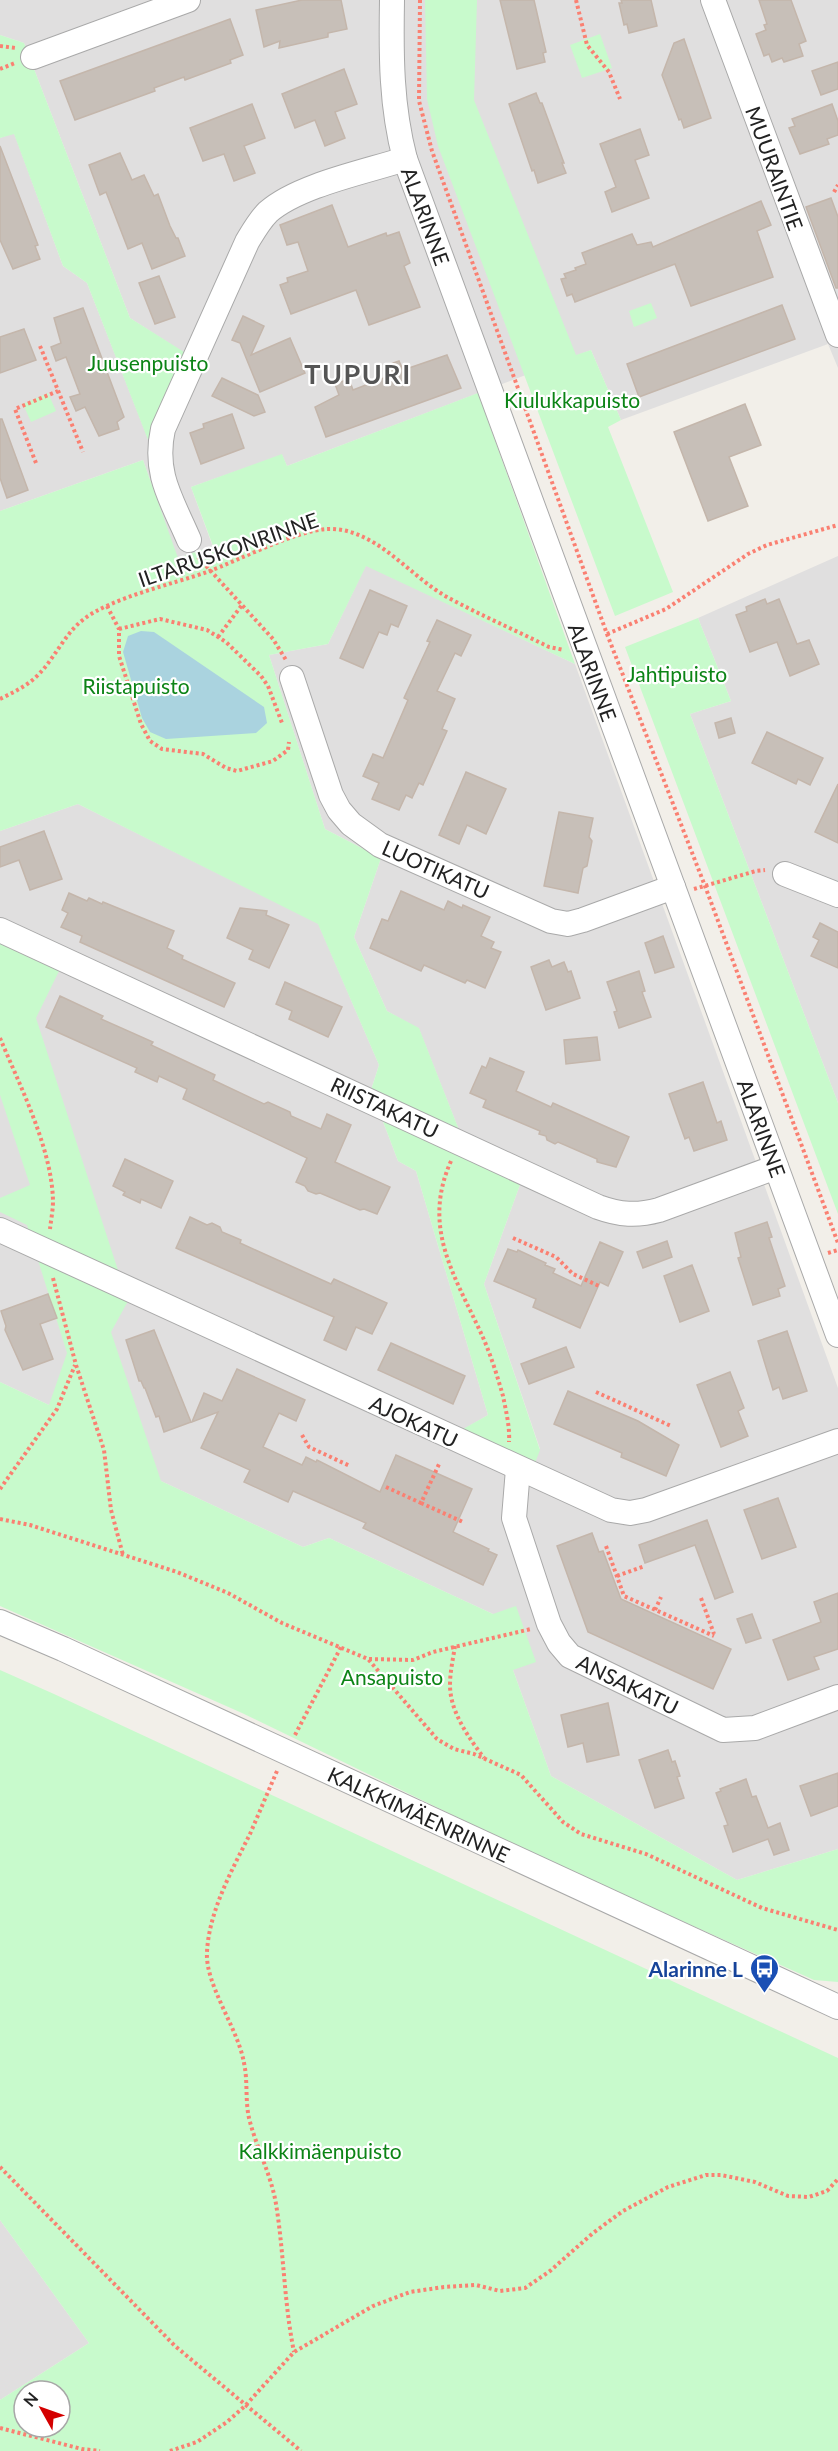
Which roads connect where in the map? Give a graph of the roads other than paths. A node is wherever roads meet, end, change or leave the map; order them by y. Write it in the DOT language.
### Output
graph roads {
  1 [pos="188,0"];
  2 [pos="392,0"];
  3 [pos="713,0"];
  4 [pos="33,57"];
  5 [pos="405,159"];
  6 [pos="838,335"];
  7 [pos="189,540"];
  8 [pos="292,678"];
  9 [pos="785,873"];
  10 [pos="675,890"];
  11 [pos="838,895"];
  12 [pos="0,930"];
  13 [pos="776,1167"];
  14 [pos="0,1230"];
  15 [pos="838,1335"];
  16 [pos="838,1441"];
  17 [pos="512,1466"];
  18 [pos="0,1622"];
  19 [pos="838,1697"];
  20 [pos="838,2007"];
  1 -- 4 [label="street"];
  2 -- 5 [label="street, ALARINNE"];
  3 -- 6 [label="street, MUURAINTIE"];
  5 -- 7 [label="street"];
  5 -- 10 [label="street, ALARINNE"];
  8 -- 10 [label="street, LUOTIKATU"];
  9 -- 11 [label="street"];
  10 -- 13 [label="street, ALARINNE"];
  12 -- 13 [label="street, RIISTAKATU"];
  13 -- 15 [label="street, ALARINNE"];
  14 -- 17 [label="street, AJOKATU"];
  16 -- 17 [label="street, AJOKATU"];
  17 -- 19 [label="street, ANSAKATU"];
  18 -- 20 [label="street, KALKKIMÄENRINNE"];
}
